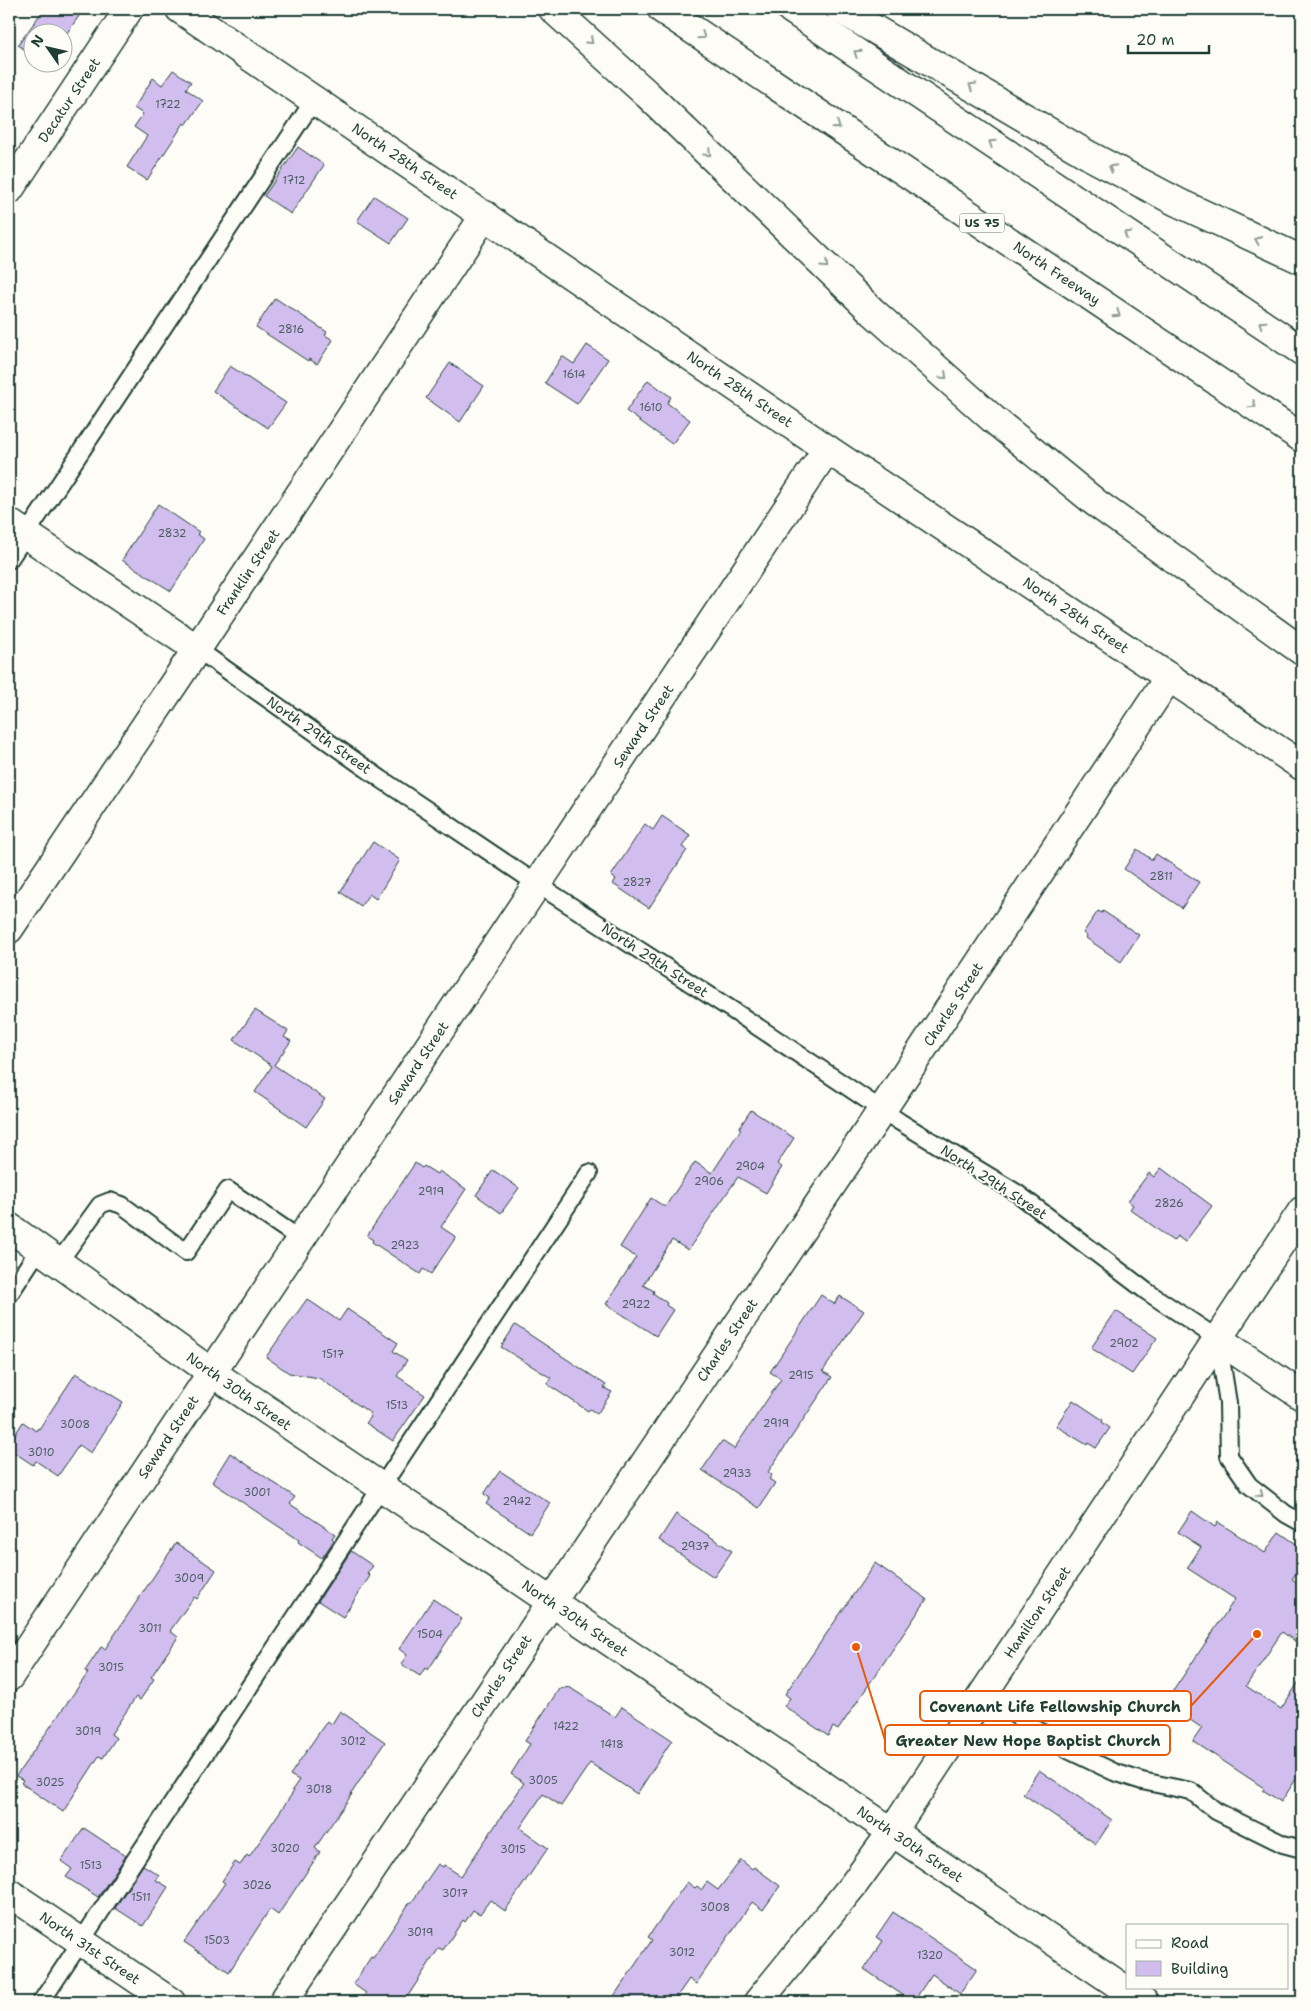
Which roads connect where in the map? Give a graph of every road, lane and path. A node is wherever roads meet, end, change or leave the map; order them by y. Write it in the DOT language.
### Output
graph roads {
  1 [pos="129,9"];
  2 [pos="180,9"];
  3 [pos="553,9"];
  4 [pos="662,9"];
  5 [pos="791,9"];
  6 [pos="840,9"];
  7 [pos="314,100"];
  8 [pos="9,190"];
  9 [pos="485,215"];
  10 [pos="1302,260"];
  11 [pos="1302,352"];
  12 [pos="1302,438"];
  13 [pos="827,449"];
  14 [pos="17,528"];
  15 [pos="9,560"];
  16 [pos="197,649"];
  17 [pos="1302,651"];
  18 [pos="1169,677"];
  19 [pos="1302,766"];
  20 [pos="537,884"];
  21 [pos="9,929"];
  22 [pos="882,1110"];
  23 [pos="589,1174"];
  24 [pos="1302,1212"];
  25 [pos="9,1227"];
  26 [pos="300,1239"];
  27 [pos="49,1256"];
  28 [pos="9,1294"];
  29 [pos="1218,1339"];
  30 [pos="211,1372"];
  31 [pos="1302,1396"];
  32 [pos="380,1487"];
  33 [pos="1302,1523"];
  34 [pos="551,1602"];
  35 [pos="9,1677"];
  36 [pos="983,1694"];
  37 [pos="892,1832"];
  38 [pos="1302,1849"];
  39 [pos="9,1893"];
  40 [pos="82,1941"];
  41 [pos="41,2002"];
  42 [pos="171,2002"];
  43 [pos="284,2002"];
  44 [pos="758,2002"];
  45 [pos="1144,2002"];
  1 -- 8 [label="main road, Decatur Street"];
  2 -- 7 [label="main road, North 28th Street"];
  3 -- 17 [label="main road, one-way"];
  4 -- 12 [label="main road, North Freeway / US 75, one-way"];
  11 -- 5 [label="main road, one-way"];
  10 -- 6 [label="main road, one-way"];
  7 -- 9 [label="main road, North 28th Street"];
  7 -- 14 [label="lane"];
  9 -- 13 [label="main road, North 28th Street"];
  9 -- 16 [label="main road, Franklin Street"];
  13 -- 18 [label="main road, North 28th Street"];
  13 -- 20 [label="main road, Seward Street"];
  14 -- 15 [label="lane"];
  14 -- 16 [label="main road, North 29th Street"];
  16 -- 20 [label="lane, North 29th Street"];
  16 -- 21 [label="main road, Franklin Street"];
  18 -- 19 [label="main road, North 28th Street"];
  18 -- 22 [label="main road, Charles Street"];
  20 -- 22 [label="lane, North 29th Street"];
  20 -- 26 [label="main road, Seward Street"];
  22 -- 29 [label="lane, North 29th Street"];
  22 -- 34 [label="main road, Charles Street"];
  23 -- 32 [label="lane"];
  24 -- 29 [label="main road, Hamilton Street"];
  25 -- 27 [label="main road, North 30th Street"];
  26 -- 27 [label="lane"];
  26 -- 30 [label="main road, Seward Street"];
  27 -- 28 [label="lane"];
  27 -- 30 [label="main road, North 30th Street"];
  29 -- 31 [label="main road, North 29th Street"];
  29 -- 33 [label="lane, one-way"];
  29 -- 36 [label="main road, Hamilton Street"];
  30 -- 32 [label="main road, North 30th Street"];
  30 -- 35 [label="main road, Seward Street"];
  32 -- 34 [label="main road, North 30th Street"];
  32 -- 40 [label="lane"];
  34 -- 37 [label="main road, North 30th Street"];
  34 -- 43 [label="main road, Charles Street"];
  36 -- 37 [label="main road, Hamilton Street"];
  36 -- 38 [label="lane"];
  37 -- 44 [label="main road, Hamilton Street"];
  37 -- 45 [label="main road, North 30th Street"];
  39 -- 40 [label="main road, North 31st Street"];
  40 -- 41 [label="lane"];
  40 -- 42 [label="main road, North 31st Street"];
}
